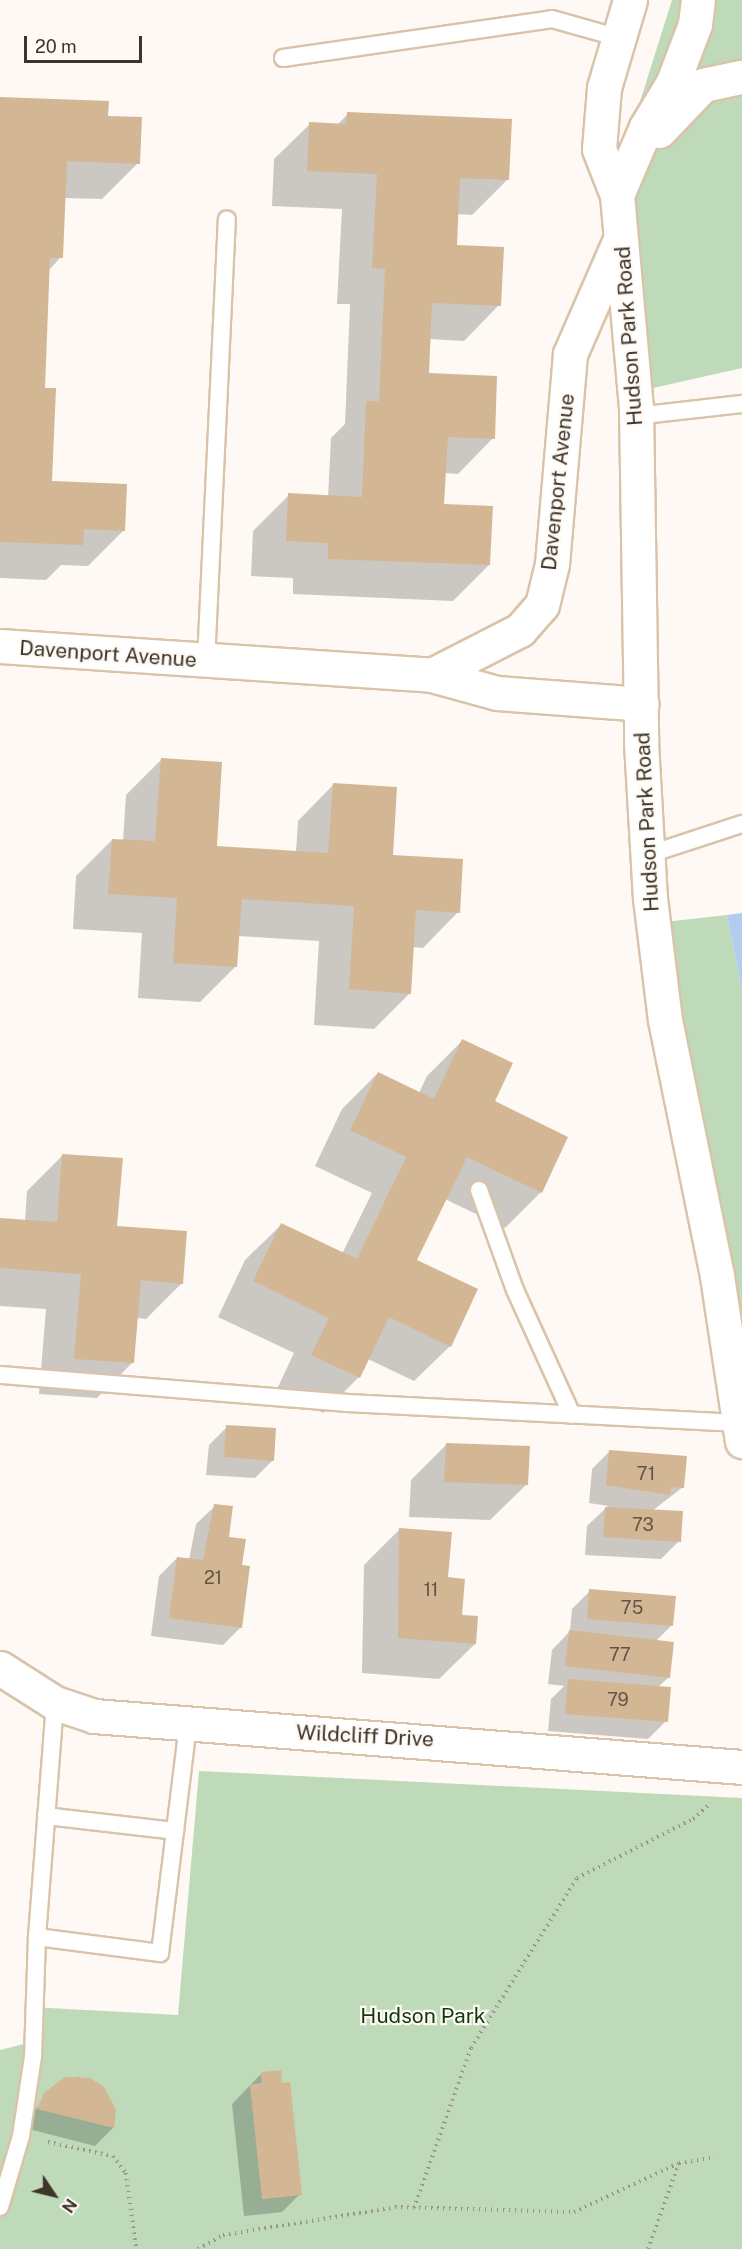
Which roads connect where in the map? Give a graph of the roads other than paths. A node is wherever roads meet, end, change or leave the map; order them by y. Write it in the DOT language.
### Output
graph roads {
  1 [pos="630,0"];
  2 [pos="698,0"];
  3 [pos="616,37"];
  4 [pos="283,58"];
  5 [pos="742,77"];
  6 [pos="632,161"];
  7 [pos="617,195"];
  8 [pos="227,219"];
  9 [pos="621,237"];
  10 [pos="742,404"];
  11 [pos="636,416"];
  12 [pos="0,646"];
  13 [pos="206,662"];
  14 [pos="432,675"];
  15 [pos="642,704"];
  16 [pos="742,824"];
  17 [pos="647,855"];
  18 [pos="479,1190"];
  19 [pos="0,1375"];
  20 [pos="572,1414"];
  21 [pos="741,1432"];
  22 [pos="0,1668"];
  23 [pos="55,1703"];
  24 [pos="188,1726"];
  25 [pos="742,1767"];
  26 [pos="46,1816"];
  27 [pos="175,1831"];
  28 [pos="37,1937"];
  29 [pos="0,2207"];
  1 -- 3 [label="street, Hudson Park Road"];
  2 -- 6 [label="street, Hudson Park Road"];
  3 -- 4 [label="lane"];
  3 -- 7 [label="street, Hudson Park Road"];
  5 -- 6 [label="street"];
  6 -- 7 [label="street, Hudson Park Road"];
  7 -- 9 [label="street, Hudson Park Road"];
  8 -- 13 [label="lane"];
  9 -- 11 [label="street, Hudson Park Road"];
  9 -- 14 [label="street, Davenport Avenue"];
  10 -- 11 [label="lane"];
  11 -- 15 [label="street, Hudson Park Road"];
  12 -- 13 [label="street, Davenport Avenue"];
  13 -- 14 [label="street, Davenport Avenue"];
  14 -- 15 [label="street, Davenport Avenue"];
  15 -- 17 [label="street, Hudson Park Road"];
  16 -- 17 [label="lane"];
  17 -- 21 [label="street, Hudson Park Road"];
  18 -- 20 [label="lane"];
  19 -- 20 [label="lane"];
  20 -- 21 [label="lane"];
  22 -- 23 [label="street, Wildcliff Drive"];
  23 -- 24 [label="street, Wildcliff Drive"];
  23 -- 26 [label="lane"];
  24 -- 25 [label="street, Wildcliff Drive"];
  24 -- 27 [label="lane"];
  26 -- 27 [label="lane"];
  26 -- 28 [label="lane"];
  27 -- 28 [label="lane"];
  28 -- 29 [label="lane"];
}
